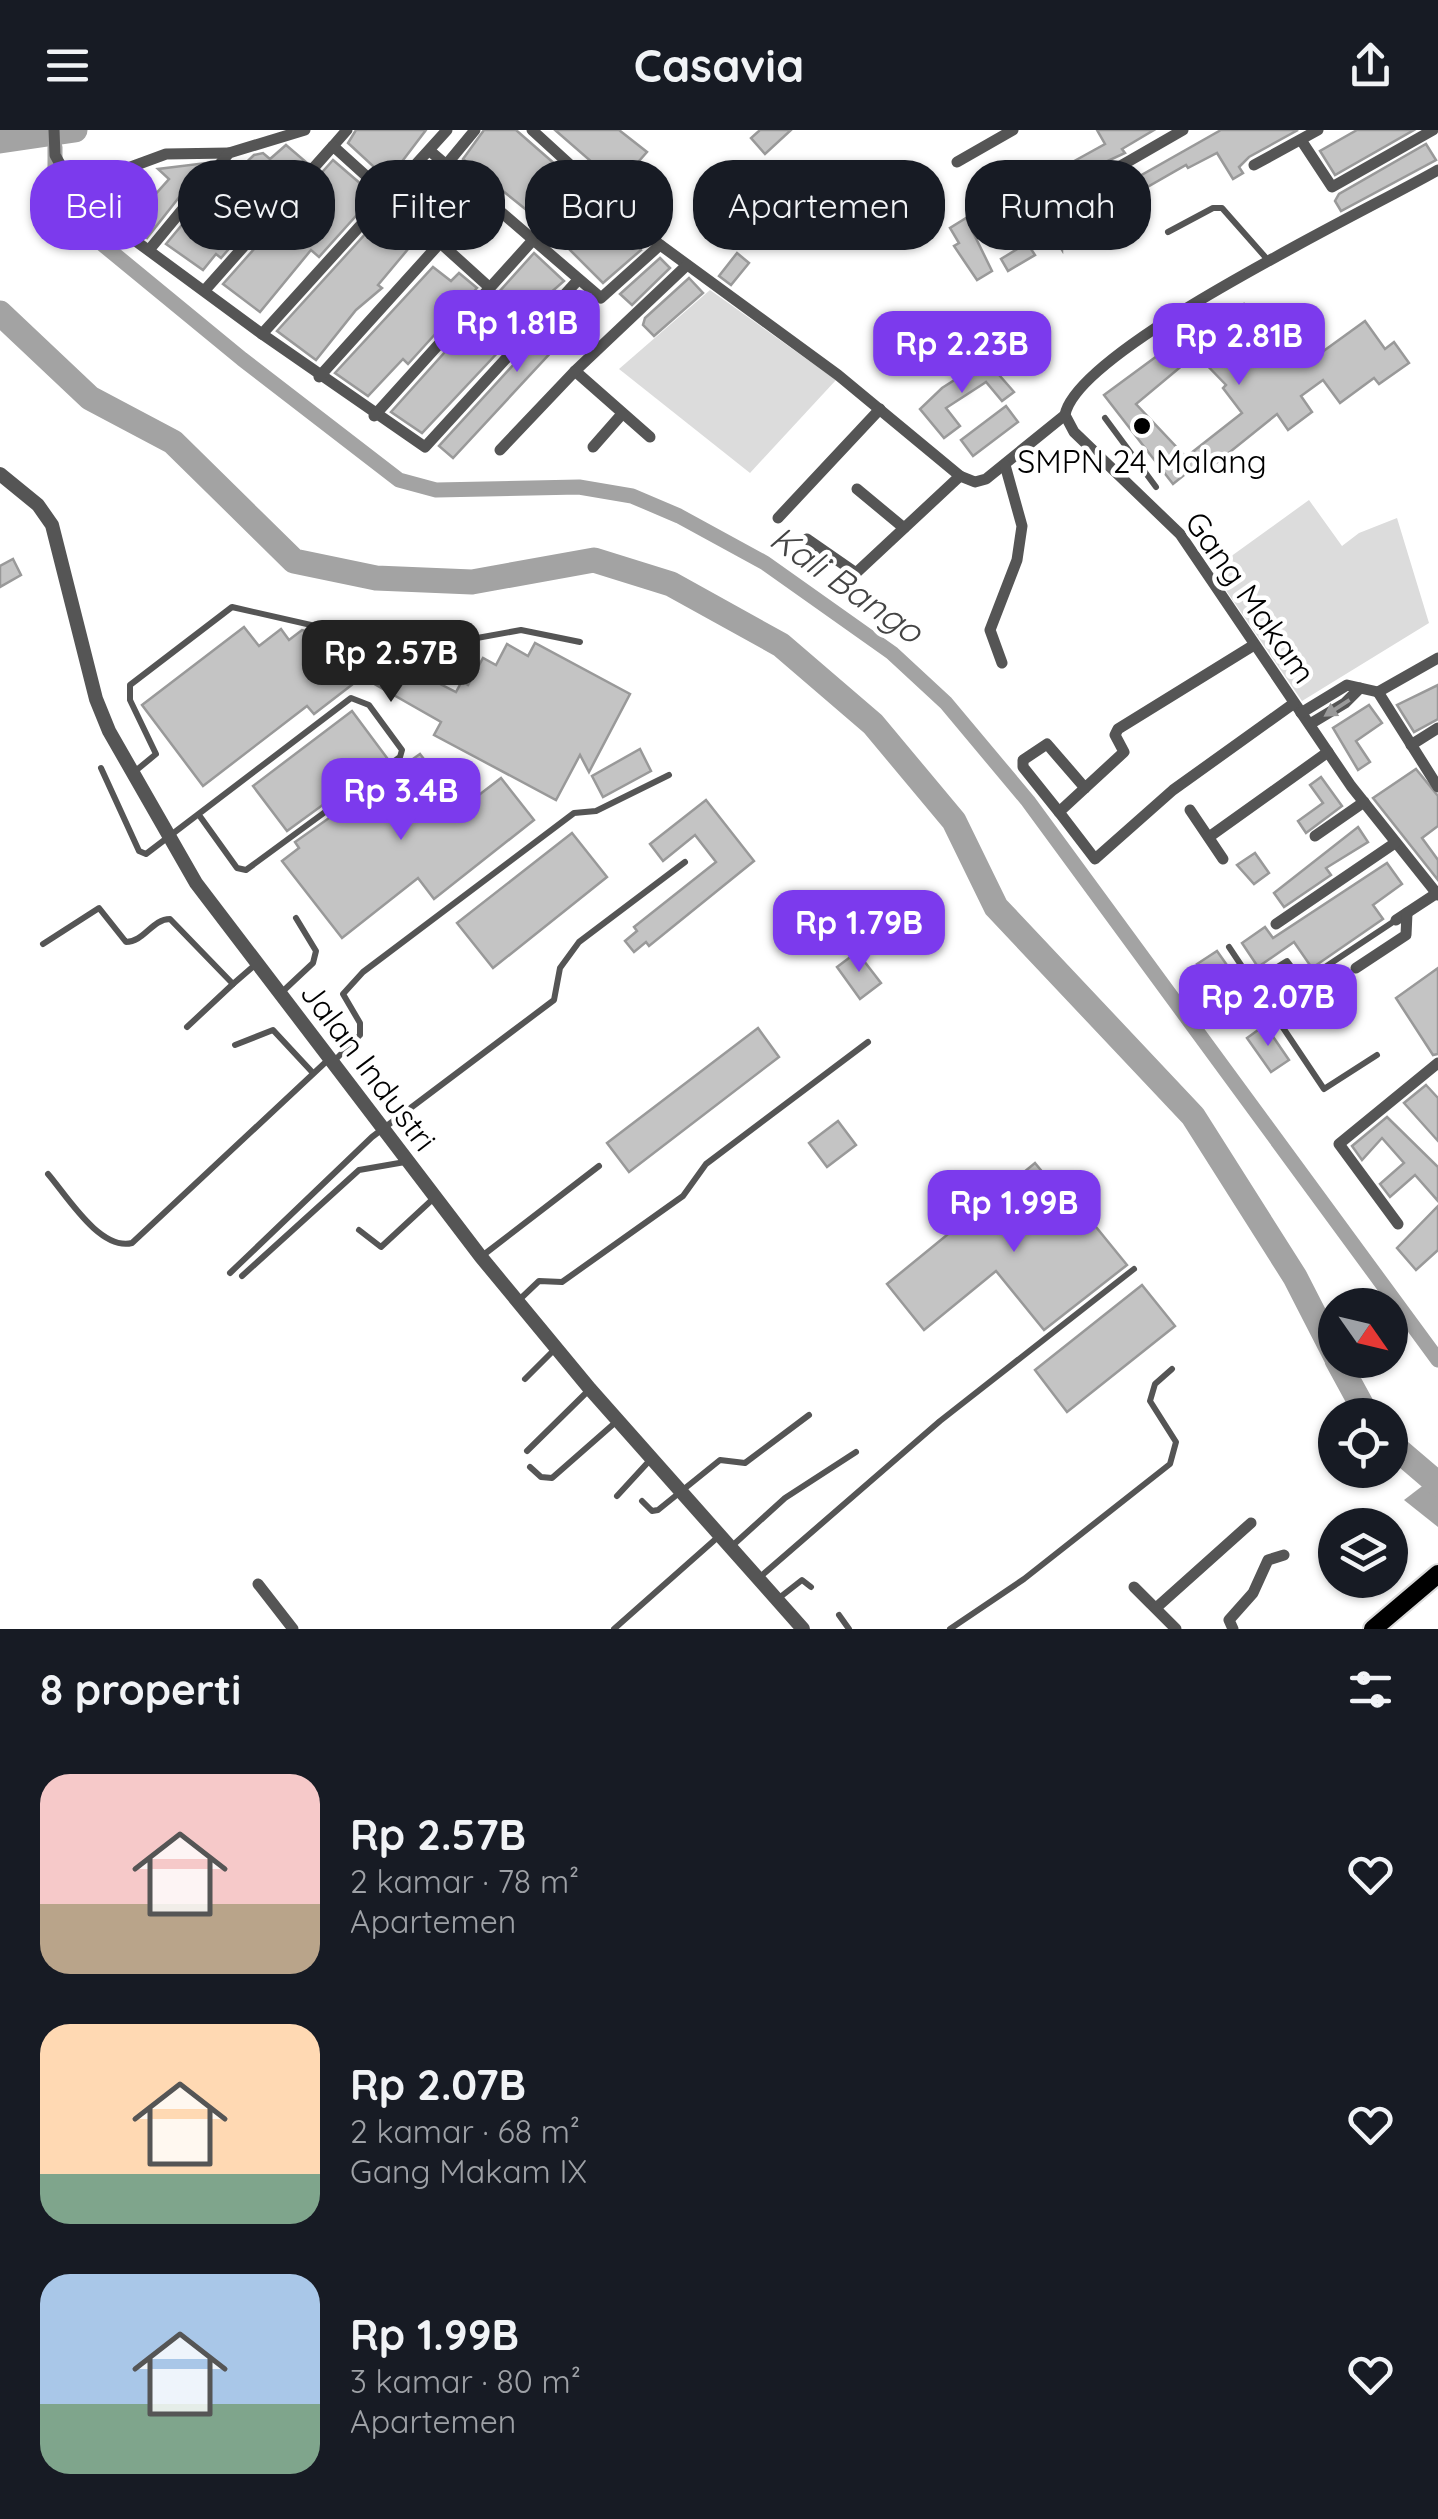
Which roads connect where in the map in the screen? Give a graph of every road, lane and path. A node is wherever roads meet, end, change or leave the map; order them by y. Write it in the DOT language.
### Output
graph roads {
  1 [pos="54,130"];
  2 [pos="304,130"];
  3 [pos="347,130"];
  4 [pos="447,130"];
  5 [pos="475,130"];
  6 [pos="532,130"];
  7 [pos="1013,130"];
  8 [pos="1183,130"];
  9 [pos="1318,130"];
  10 [pos="1433,130"];
  11 [pos="1300,140"];
  12 [pos="333,146"];
  13 [pos="430,151"];
  14 [pos="228,153"];
  15 [pos="58,160"];
  16 [pos="150,160"];
  17 [pos="422,160"];
  18 [pos="440,160"];
  19 [pos="450,160"];
  20 [pos="565,160"];
  21 [pos="1131,160"];
  22 [pos="957,162"];
  23 [pos="355,166"];
  24 [pos="1254,166"];
  25 [pos="1438,170"];
  26 [pos="505,216"];
  27 [pos="355,232"];
  28 [pos="1168,232"];
  29 [pos="525,233"];
  30 [pos="158,239"];
  31 [pos="525,249"];
  32 [pos="149,250"];
  33 [pos="434,250"];
  34 [pos="448,250"];
  35 [pos="544,250"];
  36 [pos="655,250"];
  37 [pos="667,250"];
  38 [pos="1268,259"];
  39 [pos="687,265"];
  40 [pos="578,280"];
  41 [pos="489,287"];
  42 [pos="205,290"];
  43 [pos="262,334"];
  44 [pos="574,371"];
  45 [pos="320,377"];
  46 [pos="880,409"];
  47 [pos="622,414"];
  48 [pos="1065,415"];
  49 [pos="374,416"];
  50 [pos="1104,418"];
  51 [pos="650,438"];
  52 [pos="593,447"];
  53 [pos="500,450"];
  54 [pos="1128,453"];
  55 [pos="1005,465"];
  56 [pos="1110,466"];
  57 [pos="0,474"];
  58 [pos="960,476"];
  59 [pos="1156,487"];
  60 [pos="857,489"];
  61 [pos="778,518"];
  62 [pos="904,528"];
  63 [pos="807,539"];
  64 [pos="580,642"];
  65 [pos="1254,644"];
  66 [pos="1438,658"];
  67 [pos="1002,664"];
  68 [pos="1360,688"];
  69 [pos="1378,692"];
  70 [pos="1297,709"];
  71 [pos="1310,724"];
  72 [pos="1438,728"];
  73 [pos="1412,744"];
  74 [pos="1328,752"];
  75 [pos="101,768"];
  76 [pos="133,773"];
  77 [pos="669,775"];
  78 [pos="1438,786"];
  79 [pos="1086,788"];
  80 [pos="1364,802"];
  81 [pos="1190,810"];
  82 [pos="1059,812"];
  83 [pos="199,816"];
  84 [pos="1315,836"];
  85 [pos="1209,837"];
  86 [pos="169,840"];
  87 [pos="1396,843"];
  88 [pos="1223,859"];
  89 [pos="686,862"];
  90 [pos="1438,894"];
  91 [pos="1402,916"];
  92 [pos="296,918"];
  93 [pos="1276,924"];
  94 [pos="43,944"];
  95 [pos="1229,947"];
  96 [pos="256,963"];
  97 [pos="1356,968"];
  98 [pos="1296,974"];
  99 [pos="1253,982"];
  100 [pos="233,984"];
  101 [pos="280,994"];
  102 [pos="1268,1005"];
  103 [pos="188,1027"];
  104 [pos="868,1042"];
  105 [pos="235,1045"];
  106 [pos="1377,1055"];
  107 [pos="332,1059"];
  108 [pos="1438,1063"];
  109 [pos="314,1073"];
  110 [pos="382,1128"];
  111 [pos="406,1162"];
  112 [pos="598,1166"];
  113 [pos="48,1174"];
  114 [pos="435,1197"];
  115 [pos="1398,1224"];
  116 [pos="358,1230"];
  117 [pos="480,1257"];
  118 [pos="1134,1268"];
  119 [pos="230,1274"];
  120 [pos="242,1276"];
  121 [pos="518,1302"];
  122 [pos="556,1348"];
  123 [pos="1172,1369"];
  124 [pos="526,1379"];
  125 [pos="590,1389"];
  126 [pos="809,1415"];
  127 [pos="618,1420"];
  128 [pos="526,1452"];
  129 [pos="856,1452"];
  130 [pos="652,1458"];
  131 [pos="530,1467"];
  132 [pos="680,1490"];
  133 [pos="617,1496"];
  134 [pos="642,1501"];
  135 [pos="1251,1523"];
  136 [pos="721,1534"];
  137 [pos="732,1546"];
  138 [pos="1284,1555"];
  139 [pos="1438,1574"];
  140 [pos="760,1577"];
  141 [pos="258,1584"];
  142 [pos="811,1587"];
  143 [pos="1134,1587"];
  144 [pos="778,1599"];
  145 [pos="1156,1608"];
  146 [pos="839,1615"];
  147 [pos="1229,1628"];
  148 [pos="293,1629"];
  149 [pos="614,1629"];
  150 [pos="803,1629"];
  151 [pos="849,1629"];
  152 [pos="950,1629"];
  153 [pos="1176,1629"];
  154 [pos="1373,1629"];
  1 -- 15 [label="street"];
  2 -- 14 [label="street"];
  3 -- 12 [label="street"];
  4 -- 13 [label="street"];
  5 -- 19 [label="street"];
  6 -- 20 [label="street"];
  7 -- 22 [label="street"];
  8 -- 21 [label="street"];
  9 -- 11 [label="street"];
  10 -- 11 [label="street"];
  11 -- 24 [label="street"];
  12 -- 23 [label="street"];
  12 -- 42 [label="street"];
  13 -- 17 [label="street"];
  13 -- 18 [label="street"];
  14 -- 16 [label="street"];
  14 -- 30 [label="street"];
  25 -- 38 [label="street"];
  26 -- 29 [label="street"];
  27 -- 43 [label="street"];
  28 -- 38 [label="lane"];
  31 -- 41 [label="street"];
  32 -- 42 [label="street"];
  33 -- 45 [label="street"];
  34 -- 41 [label="street"];
  35 -- 40 [label="street"];
  36 -- 40 [label="street"];
  37 -- 39 [label="street"];
  38 -- 48 [label="street"];
  39 -- 44 [label="street"];
  39 -- 46 [label="street"];
  40 -- 49 [label="street"];
  41 -- 49 [label="street"];
  42 -- 43 [label="street"];
  43 -- 45 [label="street"];
  44 -- 47 [label="street"];
  44 -- 53 [label="street"];
  45 -- 49 [label="street"];
  46 -- 58 [label="street"];
  46 -- 61 [label="street"];
  47 -- 51 [label="street"];
  47 -- 52 [label="street"];
  48 -- 55 [label="street"];
  48 -- 56 [label="street, Gang Makam"];
  50 -- 54 [label="lane"];
  54 -- 56 [label="lane"];
  54 -- 59 [label="lane"];
  55 -- 58 [label="street"];
  55 -- 67 [label="street"];
  56 -- 65 [label="street, Gang Makam"];
  57 -- 76 [label="street, Jalan Industri"];
  58 -- 62 [label="street"];
  60 -- 62 [label="street"];
  62 -- 63 [label="street"];
  64 -- 76 [label="lane"];
  65 -- 70 [label="street, Gang Makam"];
  65 -- 79 [label="street"];
  66 -- 69 [label="street"];
  68 -- 69 [label="street"];
  68 -- 70 [label="street"];
  68 -- 71 [label="street, one-way"];
  69 -- 73 [label="street"];
  70 -- 71 [label="street, Gang Makam"];
  70 -- 82 [label="street"];
  71 -- 74 [label="street, Gang Makam"];
  72 -- 73 [label="street"];
  73 -- 78 [label="street"];
  74 -- 80 [label="street, Gang Makam"];
  74 -- 85 [label="street"];
  75 -- 86 [label="lane"];
  76 -- 86 [label="street, Jalan Industri"];
  77 -- 107 [label="lane"];
  79 -- 82 [label="street"];
  79 -- 82 [label="street"];
  80 -- 84 [label="street"];
  80 -- 87 [label="street, Gang Makam"];
  81 -- 85 [label="street"];
  83 -- 83 [label="lane"];
  83 -- 86 [label="lane"];
  85 -- 88 [label="street"];
  86 -- 96 [label="street, Jalan Industri"];
  87 -- 90 [label="street, Gang Makam"];
  87 -- 93 [label="street"];
  89 -- 110 [label="lane"];
  90 -- 91 [label="street"];
  91 -- 97 [label="street"];
  91 -- 102 [label="lane"];
  92 -- 101 [label="lane"];
  94 -- 100 [label="lane"];
  95 -- 99 [label="lane"];
  96 -- 100 [label="lane"];
  96 -- 101 [label="street, Jalan Industri"];
  98 -- 99 [label="lane"];
  99 -- 102 [label="lane"];
  100 -- 103 [label="lane"];
  101 -- 107 [label="street, Jalan Industri"];
  102 -- 106 [label="lane"];
  104 -- 121 [label="lane"];
  105 -- 109 [label="lane"];
  107 -- 109 [label="lane"];
  107 -- 110 [label="street, Jalan Industri"];
  108 -- 115 [label="street"];
  109 -- 113 [label="lane"];
  110 -- 111 [label="street, Jalan Industri"];
  110 -- 119 [label="lane"];
  111 -- 114 [label="street, Jalan Industri"];
  111 -- 120 [label="lane"];
  112 -- 117 [label="lane"];
  114 -- 116 [label="lane"];
  114 -- 117 [label="street, Jalan Industri"];
  117 -- 121 [label="street, Jalan Industri"];
  118 -- 140 [label="lane"];
  121 -- 122 [label="street, Jalan Industri"];
  122 -- 124 [label="lane"];
  122 -- 125 [label="street, Jalan Industri"];
  123 -- 152 [label="lane"];
  125 -- 127 [label="street, Jalan Industri"];
  125 -- 128 [label="lane"];
  126 -- 132 [label="lane"];
  127 -- 130 [label="street, Jalan Industri"];
  127 -- 131 [label="lane"];
  129 -- 137 [label="lane"];
  130 -- 132 [label="street, Jalan Industri"];
  130 -- 133 [label="lane"];
  132 -- 134 [label="lane"];
  132 -- 136 [label="street, Jalan Industri"];
  135 -- 145 [label="street"];
  136 -- 137 [label="street, Jalan Industri"];
  136 -- 149 [label="lane"];
  137 -- 140 [label="street, Jalan Industri"];
  138 -- 147 [label="street"];
  139 -- 154 [label="main road"];
  140 -- 144 [label="street, Jalan Industri"];
  141 -- 148 [label="street"];
  142 -- 144 [label="lane"];
  143 -- 145 [label="street"];
  144 -- 150 [label="street, Jalan Industri"];
  145 -- 153 [label="street"];
  146 -- 151 [label="lane"];
}
